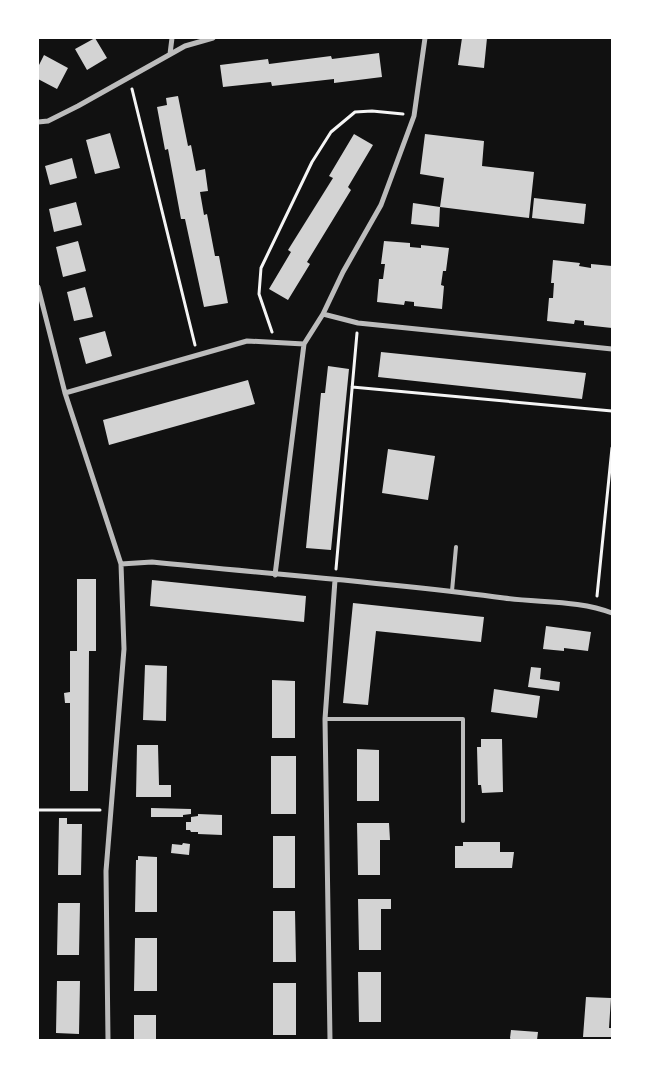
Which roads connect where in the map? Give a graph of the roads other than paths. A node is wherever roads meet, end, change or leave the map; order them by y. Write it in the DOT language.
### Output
graph roads {
  1 [pos="172,38"];
  2 [pos="213,38"];
  3 [pos="424,38"];
  4 [pos="170,54"];
  5 [pos="38,122"];
  6 [pos="38,287"];
  7 [pos="322,314"];
  8 [pos="304,344"];
  9 [pos="612,350"];
  10 [pos="65,393"];
  11 [pos="456,547"];
  12 [pos="121,564"];
  13 [pos="275,574"];
  14 [pos="335,580"];
  15 [pos="452,591"];
  16 [pos="612,613"];
  17 [pos="325,719"];
  18 [pos="463,821"];
  19 [pos="108,1040"];
  20 [pos="330,1040"];
  1 -- 4 [label="street"];
  2 -- 4 [label="street"];
  3 -- 7 [label="street"];
  4 -- 5 [label="street"];
  6 -- 10 [label="street"];
  7 -- 8 [label="street"];
  7 -- 9 [label="street"];
  8 -- 10 [label="street"];
  8 -- 13 [label="street"];
  10 -- 12 [label="street"];
  11 -- 15 [label="lane"];
  12 -- 13 [label="street"];
  12 -- 19 [label="street"];
  13 -- 14 [label="street"];
  14 -- 15 [label="street"];
  14 -- 17 [label="street"];
  15 -- 16 [label="street"];
  17 -- 18 [label="lane"];
  17 -- 20 [label="street"];
}
